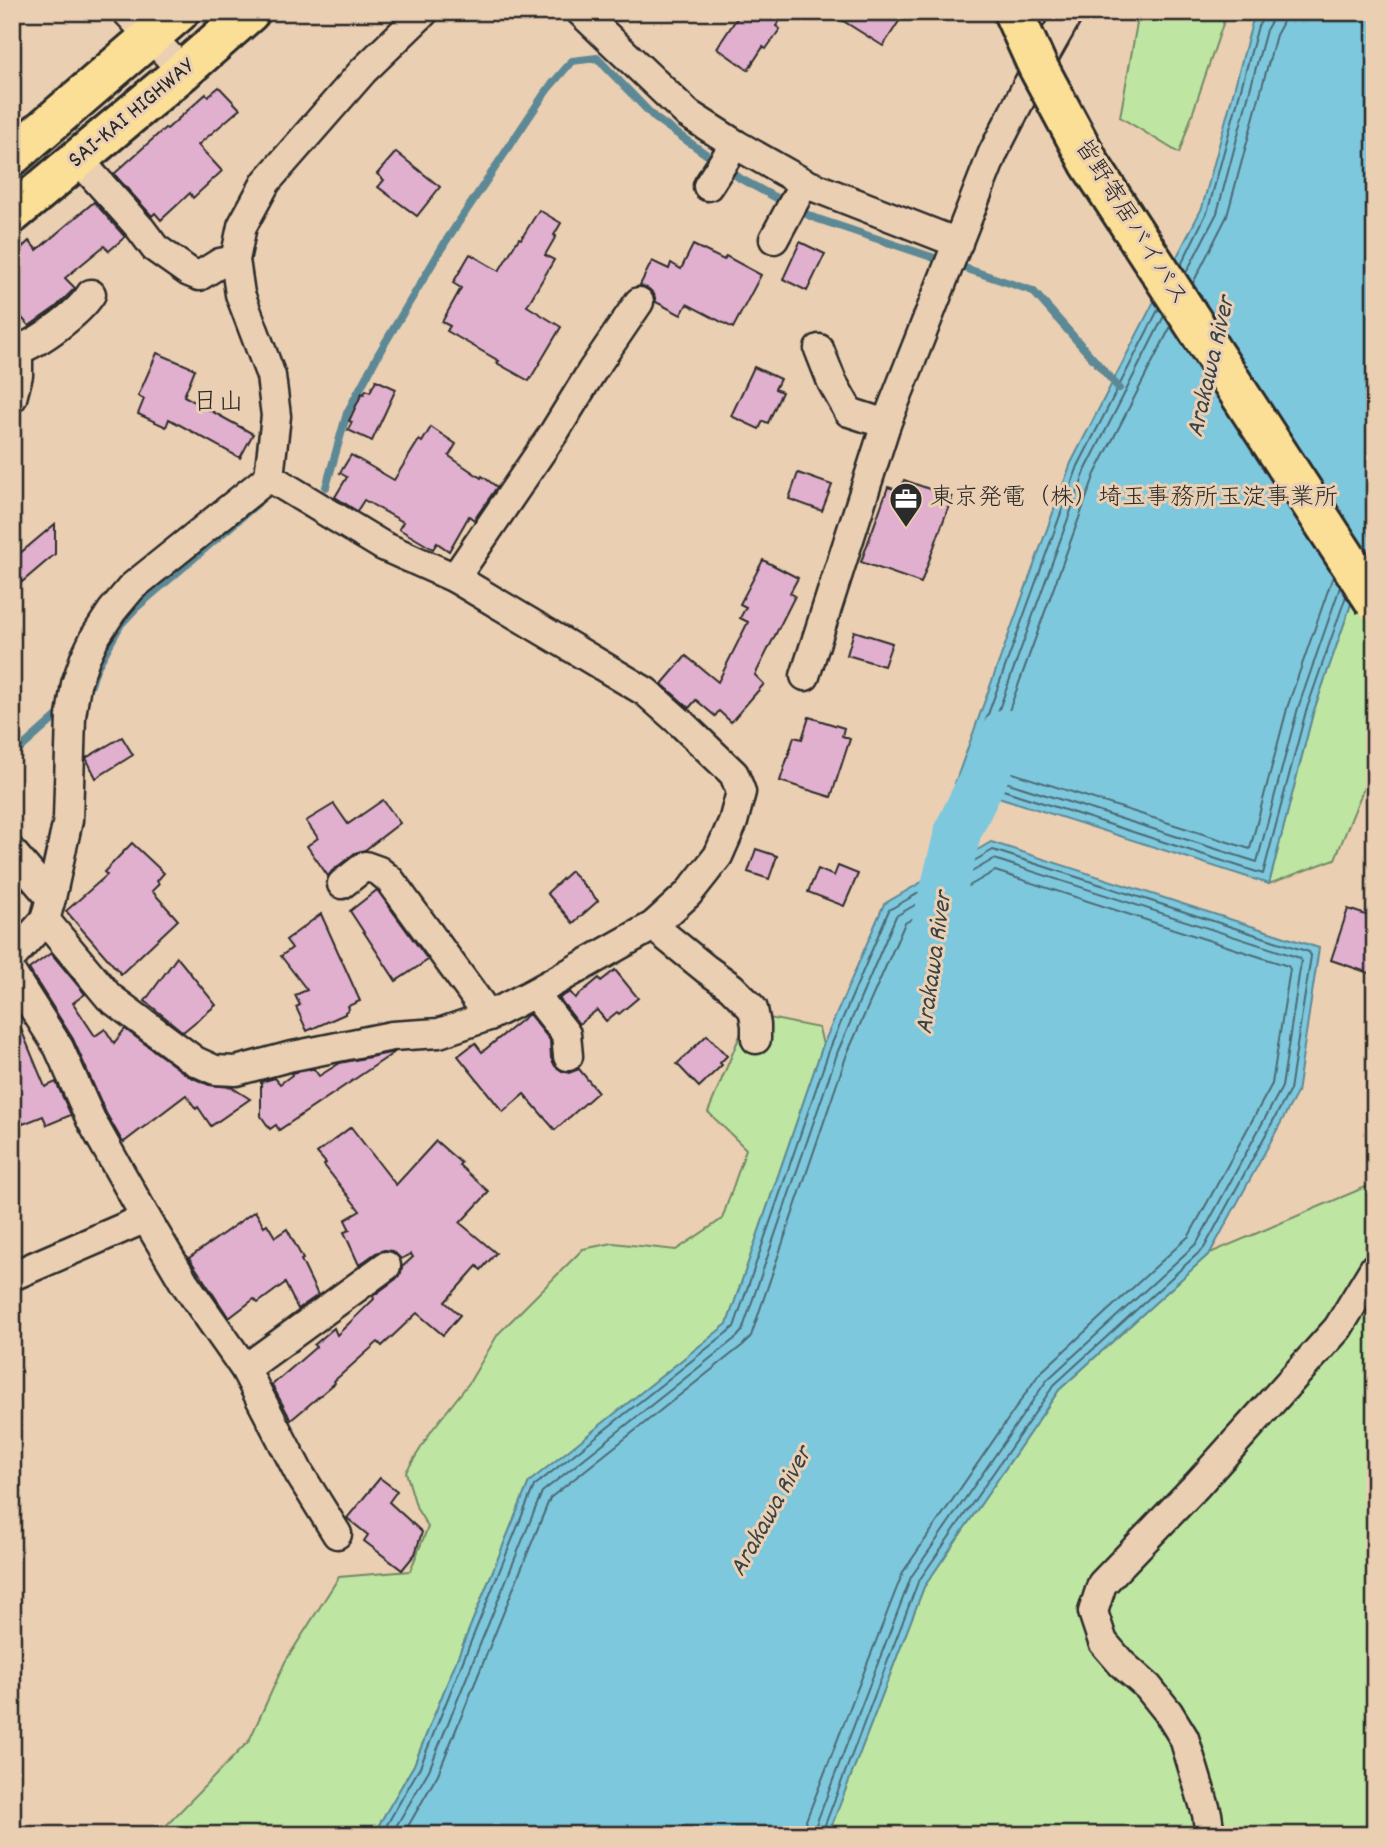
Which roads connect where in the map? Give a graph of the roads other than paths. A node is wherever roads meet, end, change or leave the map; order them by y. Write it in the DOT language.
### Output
graph roads {
  1 [pos="250,12"];
  2 [pos="424,12"];
  3 [pos="581,12"];
  4 [pos="1013,12"];
  5 [pos="1069,12"];
  6 [pos="152,20"];
  7 [pos="183,71"];
  8 [pos="735,144"];
  9 [pos="12,156"];
  10 [pos="78,159"];
  11 [pos="804,183"];
  12 [pos="708,186"];
  13 [pos="12,214"];
  14 [pos="774,239"];
  15 [pos="958,243"];
  16 [pos="235,260"];
  17 [pos="91,294"];
  18 [pos="639,302"];
  19 [pos="819,349"];
  20 [pos="15,350"];
  21 [pos="12,398"];
  22 [pos="886,424"];
  23 [pos="269,477"];
  24 [pos="455,578"];
  25 [pos="1375,602"];
  26 [pos="805,677"];
  27 [pos="12,852"];
  28 [pos="342,884"];
  29 [pos="48,909"];
  30 [pos="653,926"];
  31 [pos="12,957"];
  32 [pos="12,974"];
  33 [pos="534,993"];
  34 [pos="489,1016"];
  35 [pos="755,1039"];
  36 [pos="568,1056"];
  37 [pos="146,1218"];
  38 [pos="386,1266"];
  39 [pos="1375,1267"];
  40 [pos="12,1276"];
  41 [pos="245,1369"];
  42 [pos="337,1534"];
  43 [pos="1210,1835"];
  1 -- 7 [label="highway, SAI-KAI HIGHWAY"];
  2 -- 16 [label="street"];
  3 -- 8 [label="street"];
  4 -- 25 [label="highway, 皆野寄居バイパス, bridge"];
  5 -- 15 [label="street"];
  6 -- 7 [label="street"];
  6 -- 9 [label="highway, SAI-KAI HIGHWAY"];
  7 -- 10 [label="highway, SAI-KAI HIGHWAY"];
  8 -- 11 [label="street"];
  8 -- 12 [label="street"];
  10 -- 13 [label="highway, SAI-KAI HIGHWAY"];
  10 -- 16 [label="street"];
  11 -- 14 [label="street"];
  11 -- 15 [label="street"];
  15 -- 22 [label="street"];
  16 -- 23 [label="street"];
  17 -- 20 [label="street"];
  18 -- 24 [label="street"];
  19 -- 22 [label="street"];
  20 -- 21 [label="street"];
  22 -- 26 [label="street"];
  23 -- 24 [label="street"];
  23 -- 29 [label="street"];
  24 -- 30 [label="street"];
  27 -- 29 [label="street"];
  28 -- 34 [label="street"];
  29 -- 31 [label="street"];
  29 -- 34 [label="street"];
  30 -- 33 [label="street"];
  30 -- 35 [label="street"];
  32 -- 37 [label="street"];
  33 -- 34 [label="street"];
  33 -- 36 [label="street"];
  37 -- 40 [label="street"];
  37 -- 41 [label="street"];
  38 -- 41 [label="street"];
  39 -- 43 [label="street"];
  41 -- 42 [label="street"];
}
